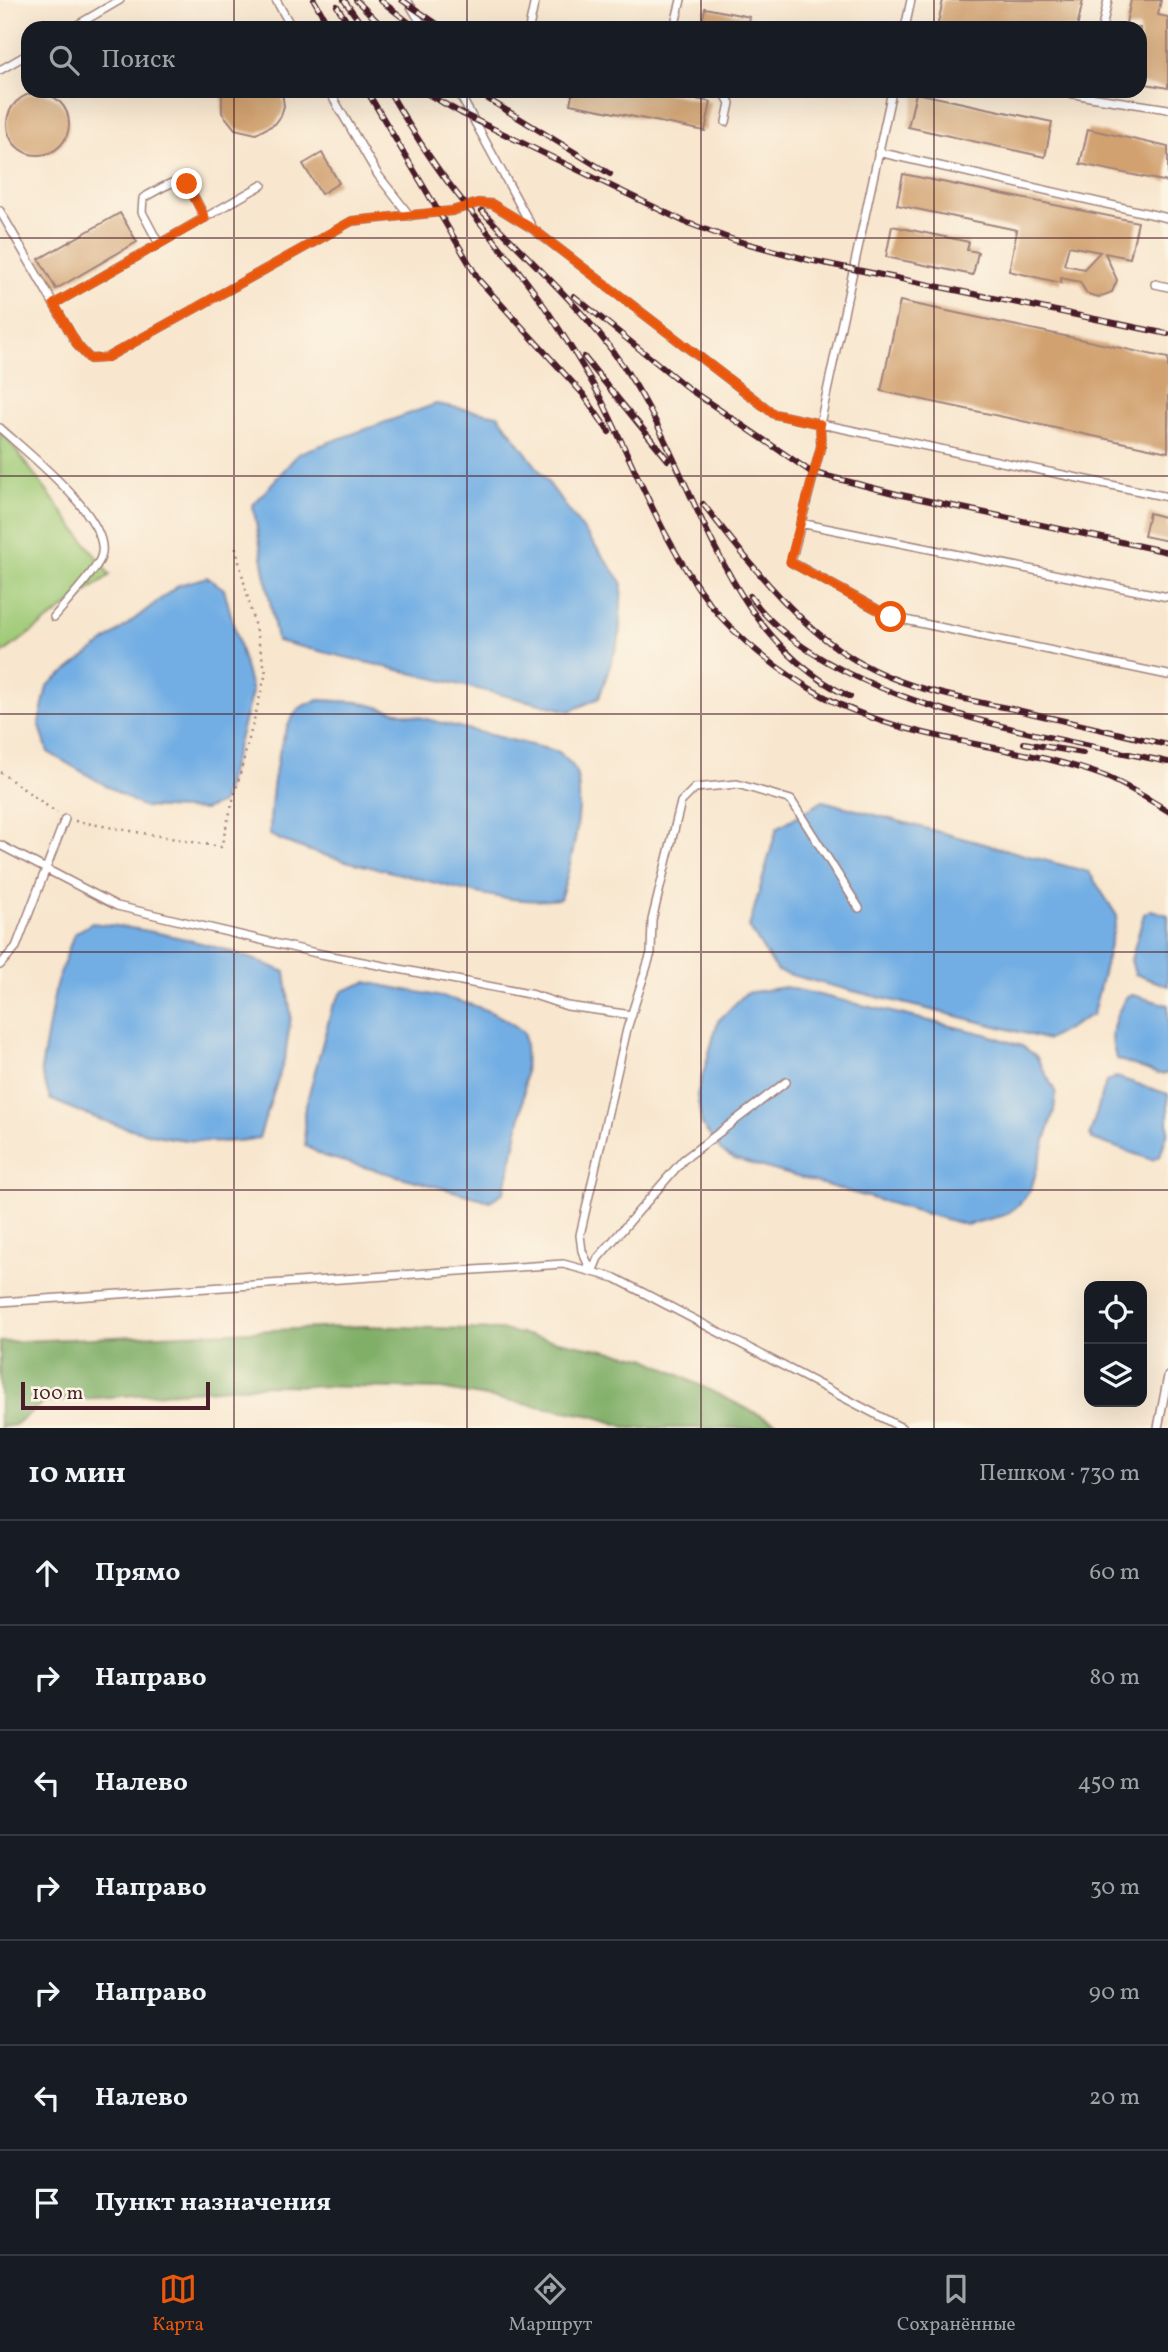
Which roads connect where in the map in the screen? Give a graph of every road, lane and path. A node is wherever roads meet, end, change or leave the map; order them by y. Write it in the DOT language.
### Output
graph roads {
  1 [pos="120,0"];
  2 [pos="276,0"];
  3 [pos="407,0"];
  4 [pos="535,0"];
  5 [pos="681,0"];
  6 [pos="911,0"];
  7 [pos="1108,0"];
  8 [pos="84,21"];
  9 [pos="288,21"];
  10 [pos="420,21"];
  11 [pos="530,21"];
  12 [pos="676,21"];
  13 [pos="906,21"];
  14 [pos="1104,21"];
  15 [pos="21,58"];
  16 [pos="0,70"];
  17 [pos="333,98"];
  18 [pos="462,98"];
  19 [pos="727,98"];
  20 [pos="890,98"];
  21 [pos="1111,98"];
  22 [pos="1168,109"];
  23 [pos="726,122"];
  24 [pos="878,152"];
  25 [pos="262,185"];
  26 [pos="0,211"];
  27 [pos="410,215"];
  28 [pos="205,218"];
  29 [pos="1168,218"];
  30 [pos="533,229"];
  31 [pos="159,244"];
  32 [pos="1155,284"];
  33 [pos="1168,287"];
  34 [pos="54,304"];
  35 [pos="820,424"];
  36 [pos="0,428"];
  37 [pos="1168,497"];
  38 [pos="800,523"];
  39 [pos="235,545"];
  40 [pos="1168,597"];
  41 [pos="54,617"];
  42 [pos="1168,675"];
  43 [pos="0,772"];
  44 [pos="65,819"];
  45 [pos="0,845"];
  46 [pos="46,870"];
  47 [pos="859,908"];
  48 [pos="0,965"];
  49 [pos="632,1015"];
  50 [pos="786,1082"];
  51 [pos="592,1270"];
  52 [pos="0,1302"];
  53 [pos="1168,1376"];
  54 [pos="902,1428"];
  55 [pos="1158,1428"];
  1 -- 8 [label="lane"];
  2 -- 9 [label="lane"];
  3 -- 10 [label="lane"];
  4 -- 11 [label="lane"];
  5 -- 12 [label="lane"];
  6 -- 13 [label="lane"];
  7 -- 14 [label="lane"];
  15 -- 16 [label="lane"];
  17 -- 27 [label="lane"];
  18 -- 30 [label="lane"];
  19 -- 23 [label="lane"];
  20 -- 24 [label="lane"];
  21 -- 22 [label="lane"];
  24 -- 29 [label="lane"];
  24 -- 35 [label="lane"];
  25 -- 28 [label="lane"];
  26 -- 34 [label="lane"];
  27 -- 30 [label="lane"];
  27 -- 34 [label="lane"];
  28 -- 31 [label="lane"];
  28 -- 31 [label="lane"];
  30 -- 35 [label="lane"];
  31 -- 34 [label="lane"];
  32 -- 33 [label="lane"];
  35 -- 37 [label="lane"];
  35 -- 38 [label="lane"];
  36 -- 41 [label="lane"];
  38 -- 40 [label="lane"];
  38 -- 42 [label="lane"];
  39 -- 44 [label="path"];
  43 -- 44 [label="path"];
  44 -- 46 [label="lane"];
  45 -- 46 [label="lane"];
  46 -- 48 [label="lane"];
  46 -- 49 [label="lane"];
  47 -- 49 [label="lane"];
  49 -- 51 [label="lane"];
  50 -- 51 [label="lane"];
  51 -- 52 [label="lane"];
  51 -- 54 [label="lane"];
  53 -- 55 [label="lane"];
}
